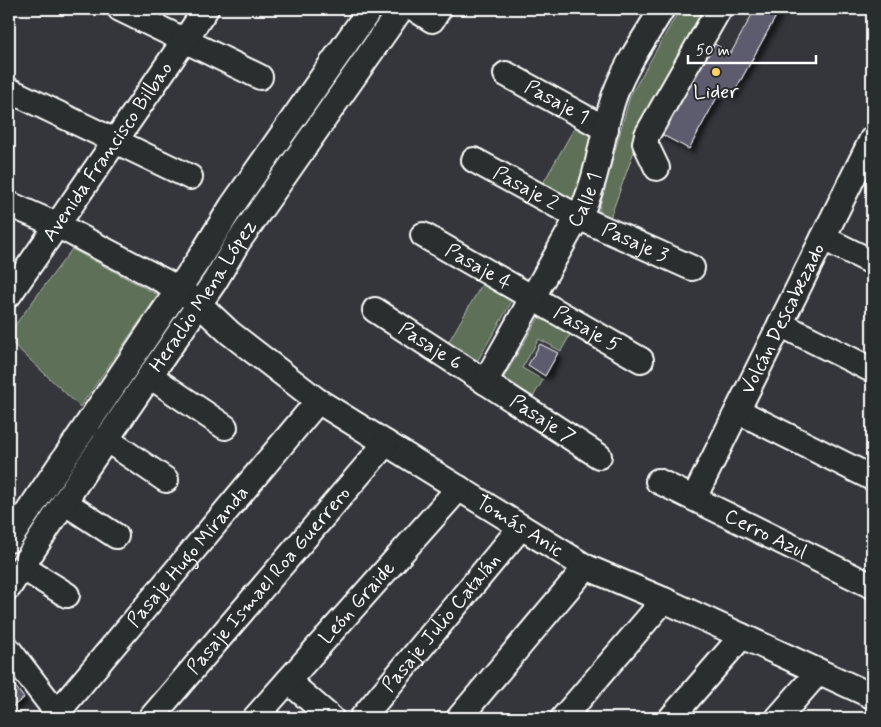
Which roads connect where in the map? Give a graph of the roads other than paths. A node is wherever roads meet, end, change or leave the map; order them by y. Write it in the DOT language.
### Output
graph roads {
  1 [pos="120,9"];
  2 [pos="206,9"];
  3 [pos="370,9"];
  4 [pos="401,9"];
  5 [pos="415,9"];
  6 [pos="439,9"];
  7 [pos="662,9"];
  8 [pos="719,9"];
  9 [pos="184,40"];
  10 [pos="506,74"];
  11 [pos="260,77"];
  12 [pos="9,90"];
  13 [pos="309,96"];
  14 [pos="332,107"];
  15 [pos="606,129"];
  16 [pos="115,141"];
  17 [pos="870,148"];
  18 [pos="474,160"];
  19 [pos="657,168"];
  20 [pos="190,177"];
  21 [pos="9,204"];
  22 [pos="578,217"];
  23 [pos="57,225"];
  24 [pos="423,235"];
  25 [pos="823,238"];
  26 [pos="872,262"];
  27 [pos="692,268"];
  28 [pos="179,289"];
  29 [pos="9,295"];
  30 [pos="532,298"];
  31 [pos="199,304"];
  32 [pos="375,310"];
  33 [pos="780,324"];
  34 [pos="641,360"];
  35 [pos="872,370"];
  36 [pos="150,376"];
  37 [pos="485,382"];
  38 [pos="318,401"];
  39 [pos="738,411"];
  40 [pos="225,427"];
  41 [pos="106,439"];
  42 [pos="386,443"];
  43 [pos="599,456"];
  44 [pos="872,478"];
  45 [pos="166,480"];
  46 [pos="658,481"];
  47 [pos="459,488"];
  48 [pos="694,498"];
  49 [pos="64,502"];
  50 [pos="521,527"];
  51 [pos="116,536"];
  52 [pos="9,540"];
  53 [pos="22,567"];
  54 [pos="586,567"];
  55 [pos="871,583"];
  56 [pos="9,586"];
  57 [pos="67,595"];
  58 [pos="664,600"];
  59 [pos="742,636"];
  60 [pos="9,650"];
  61 [pos="819,671"];
  62 [pos="288,681"];
  63 [pos="872,696"];
  64 [pos="59,716"];
  65 [pos="151,718"];
  66 [pos="255,718"];
  67 [pos="331,718"];
  68 [pos="362,718"];
  69 [pos="459,718"];
  70 [pos="563,718"];
  71 [pos="671,718"];
  72 [pos="778,718"];
  1 -- 9 [label="street"];
  2 -- 9 [label="street, Avenida Francisco Bilbao"];
  3 -- 13 [label="street, Heraclio Mena López"];
  4 -- 14 [label="street, Heraclio Mena López"];
  5 -- 6 [label="street"];
  7 -- 15 [label="street, Calle 1"];
  8 -- 19 [label="street"];
  9 -- 11 [label="street"];
  9 -- 16 [label="street, Avenida Francisco Bilbao"];
  10 -- 15 [label="street, Pasaje 1"];
  12 -- 16 [label="street"];
  13 -- 14 [label="street"];
  13 -- 28 [label="street, Heraclio Mena López"];
  14 -- 31 [label="street, Heraclio Mena López"];
  15 -- 22 [label="street, Calle 1"];
  16 -- 20 [label="street"];
  16 -- 23 [label="street, Avenida Francisco Bilbao"];
  17 -- 25 [label="street, Volcán Descabezado"];
  18 -- 22 [label="street, Pasaje 2"];
  21 -- 23 [label="street, Tomás Anic"];
  22 -- 27 [label="street, Pasaje 3"];
  22 -- 30 [label="street, Calle 1"];
  23 -- 28 [label="street, Tomás Anic"];
  23 -- 29 [label="street, Avenida Francisco Bilbao"];
  24 -- 30 [label="street, Pasaje 4"];
  25 -- 26 [label="street"];
  25 -- 33 [label="street, Volcán Descabezado"];
  28 -- 31 [label="street, Tomás Anic"];
  28 -- 52 [label="street, Heraclio Mena López"];
  30 -- 34 [label="street, Pasaje 5"];
  30 -- 37 [label="street, Calle 1"];
  31 -- 36 [label="street, Heraclio Mena López"];
  31 -- 38 [label="street, Tomás Anic"];
  32 -- 37 [label="street, Pasaje 6"];
  33 -- 35 [label="street"];
  33 -- 39 [label="street, Volcán Descabezado"];
  36 -- 40 [label="street"];
  36 -- 41 [label="street, Heraclio Mena López"];
  37 -- 43 [label="street, Pasaje 7"];
  38 -- 42 [label="street, Tomás Anic"];
  38 -- 64 [label="street, Pasaje Hugo Miranda"];
  39 -- 44 [label="street"];
  39 -- 48 [label="street, Volcán Descabezado"];
  41 -- 45 [label="street"];
  41 -- 49 [label="street, Heraclio Mena López"];
  42 -- 47 [label="street, Tomás Anic"];
  42 -- 65 [label="street, Pasaje Ismael Roa Guerrero"];
  46 -- 48 [label="street, Cerro Azul"];
  47 -- 50 [label="street, Tomás Anic"];
  47 -- 62 [label="street, León Graide"];
  48 -- 55 [label="street, Cerro Azul"];
  49 -- 51 [label="street"];
  49 -- 53 [label="street, Heraclio Mena López"];
  50 -- 54 [label="street, Tomás Anic"];
  50 -- 68 [label="street, Pasaje Julio Catalán"];
  53 -- 56 [label="street, Heraclio Mena López"];
  53 -- 57 [label="street"];
  54 -- 58 [label="street, Tomás Anic"];
  54 -- 69 [label="street"];
  58 -- 59 [label="street, Tomás Anic"];
  58 -- 70 [label="street"];
  59 -- 61 [label="street, Tomás Anic"];
  59 -- 71 [label="street"];
  60 -- 64 [label="street"];
  61 -- 63 [label="street, Tomás Anic"];
  61 -- 72 [label="street"];
  62 -- 66 [label="street, León Graide"];
  62 -- 67 [label="street"];
}
